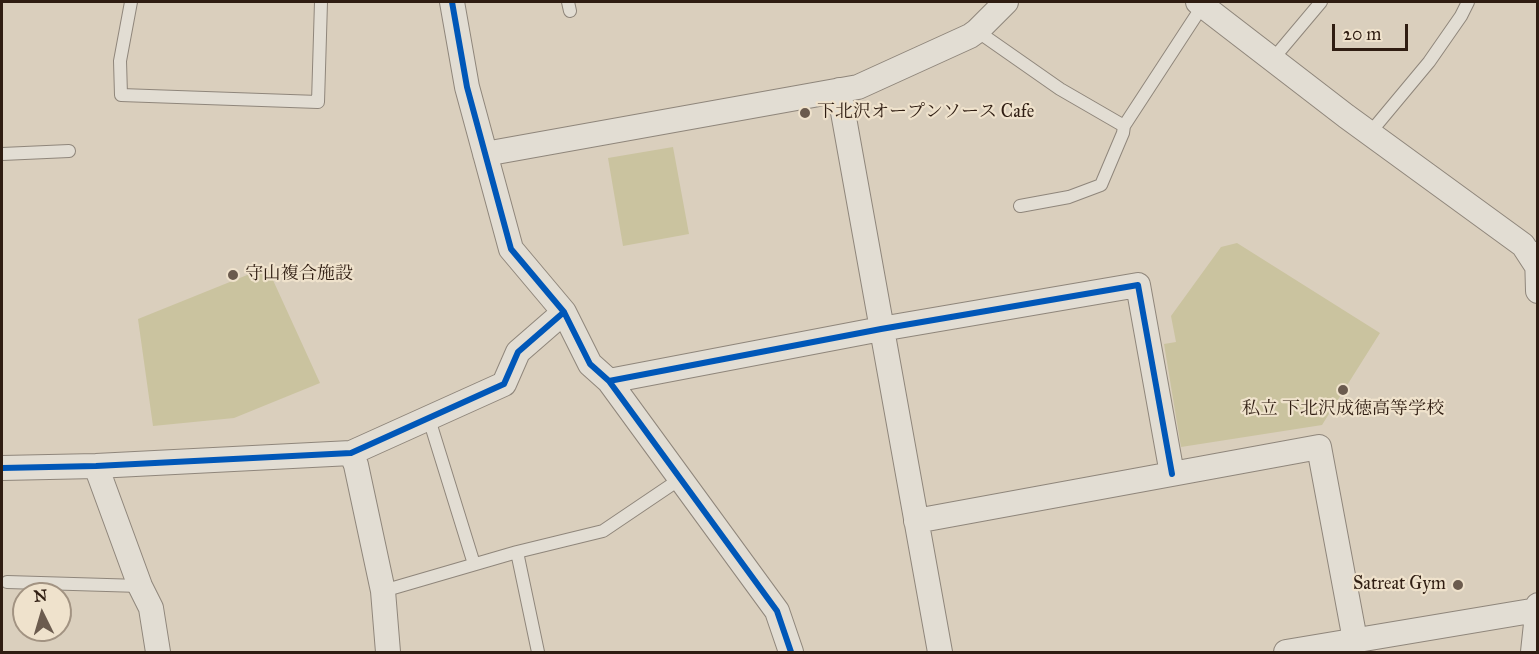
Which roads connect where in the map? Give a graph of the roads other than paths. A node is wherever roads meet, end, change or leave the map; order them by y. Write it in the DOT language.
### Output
graph roads {
  1 [pos="131,2"];
  2 [pos="321,2"];
  3 [pos="452,2"];
  4 [pos="1006,2"];
  5 [pos="1321,2"];
  6 [pos="1468,2"];
  7 [pos="1201,3"];
  8 [pos="977,31"];
  9 [pos="1273,59"];
  10 [pos="839,90"];
  11 [pos="1124,126"];
  12 [pos="1369,134"];
  13 [pos="69,151"];
  14 [pos="2,154"];
  15 [pos="485,154"];
  16 [pos="1020,206"];
  17 [pos="1538,243"];
  18 [pos="1537,268"];
  19 [pos="1538,291"];
  20 [pos="564,312"];
  21 [pos="881,328"];
  22 [pos="609,381"];
  23 [pos="429,419"];
  24 [pos="351,453"];
  25 [pos="96,466"];
  26 [pos="2,468"];
  27 [pos="1172,474"];
  28 [pos="680,478"];
  29 [pos="916,521"];
  30 [pos="517,552"];
  31 [pos="474,564"];
  32 [pos="7,582"];
  33 [pos="140,586"];
  34 [pos="383,591"];
  35 [pos="1538,604"];
  36 [pos="1537,610"];
  37 [pos="1355,640"];
  38 [pos="158,652"];
  39 [pos="388,652"];
  40 [pos="538,652"];
  41 [pos="791,652"];
  42 [pos="940,652"];
  43 [pos="1286,652"];
  44 [pos="1533,652"];
  1 -- 2 [label="lane"];
  3 -- 15 [label="street"];
  4 -- 8 [label="street"];
  5 -- 9 [label="lane"];
  6 -- 12 [label="lane"];
  7 -- 9 [label="street"];
  7 -- 11 [label="lane"];
  8 -- 10 [label="street"];
  8 -- 11 [label="lane"];
  9 -- 12 [label="street"];
  10 -- 15 [label="street"];
  10 -- 21 [label="street"];
  11 -- 16 [label="lane"];
  12 -- 18 [label="street"];
  13 -- 14 [label="lane"];
  15 -- 20 [label="street"];
  17 -- 18 [label="street"];
  18 -- 19 [label="street"];
  20 -- 22 [label="street"];
  20 -- 23 [label="street"];
  21 -- 22 [label="street"];
  21 -- 27 [label="street"];
  21 -- 29 [label="street"];
  22 -- 28 [label="street"];
  23 -- 24 [label="street"];
  23 -- 31 [label="lane"];
  24 -- 25 [label="street"];
  24 -- 34 [label="street"];
  25 -- 26 [label="street"];
  25 -- 33 [label="street"];
  27 -- 29 [label="street"];
  27 -- 37 [label="street"];
  28 -- 30 [label="lane"];
  28 -- 41 [label="street"];
  29 -- 42 [label="street"];
  30 -- 31 [label="lane"];
  30 -- 40 [label="lane"];
  31 -- 34 [label="lane"];
  32 -- 33 [label="lane"];
  33 -- 38 [label="street"];
  34 -- 39 [label="street"];
  35 -- 36 [label="street"];
  36 -- 37 [label="street"];
  36 -- 44 [label="street"];
  37 -- 43 [label="street"];
}
